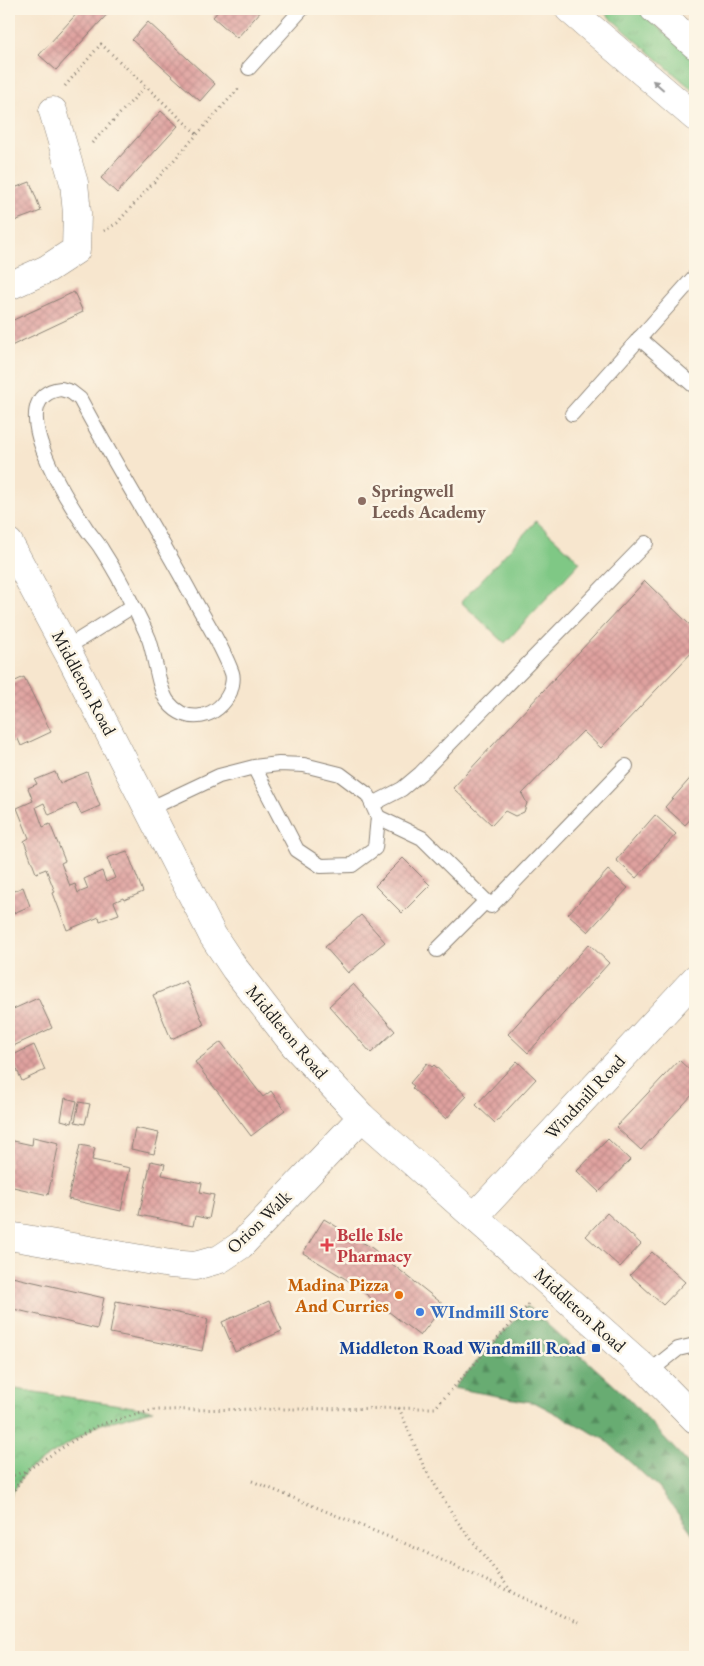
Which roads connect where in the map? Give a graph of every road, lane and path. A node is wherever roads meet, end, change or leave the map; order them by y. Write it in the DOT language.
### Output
graph roads {
  1 [pos="302,9"];
  2 [pos="569,9"];
  3 [pos="654,9"];
  4 [pos="695,45"];
  5 [pos="249,68"];
  6 [pos="146,86"];
  7 [pos="52,111"];
  8 [pos="695,117"];
  9 [pos="198,135"];
  10 [pos="69,167"];
  11 [pos="76,250"];
  12 [pos="695,276"];
  13 [pos="9,286"];
  14 [pos="639,338"];
  15 [pos="695,382"];
  16 [pos="572,414"];
  17 [pos="9,543"];
  18 [pos="646,543"];
  19 [pos="133,606"];
  20 [pos="66,648"];
  21 [pos="626,766"];
  22 [pos="254,767"];
  23 [pos="149,809"];
  24 [pos="375,811"];
  25 [pos="486,901"];
  26 [pos="437,950"];
  27 [pos="695,979"];
  28 [pos="362,1117"];
  29 [pos="475,1216"];
  30 [pos="9,1236"];
  31 [pos="549,1282"];
  32 [pos="695,1345"];
  33 [pos="649,1372"];
  34 [pos="399,1408"];
  35 [pos="695,1419"];
  36 [pos="27,1470"];
  37 [pos="9,1477"];
  38 [pos="252,1481"];
  39 [pos="9,1498"];
  40 [pos="513,1592"];
  41 [pos="578,1623"];
  1 -- 5 [label="lane"];
  8 -- 2 [label="street, one-way"];
  3 -- 4 [label="street"];
  5 -- 9 [label="path"];
  6 -- 7 [label="path"];
  6 -- 9 [label="path"];
  6 -- 10 [label="path"];
  7 -- 10 [label="street"];
  9 -- 11 [label="path"];
  10 -- 11 [label="street"];
  11 -- 13 [label="street"];
  12 -- 14 [label="lane"];
  14 -- 15 [label="lane"];
  14 -- 16 [label="lane"];
  17 -- 20 [label="street, Middleton Road"];
  18 -- 24 [label="lane"];
  19 -- 19 [label="lane"];
  19 -- 20 [label="lane"];
  20 -- 23 [label="street, Middleton Road"];
  21 -- 25 [label="lane"];
  22 -- 23 [label="lane"];
  22 -- 24 [label="lane"];
  22 -- 24 [label="lane"];
  23 -- 28 [label="street, Middleton Road"];
  24 -- 25 [label="lane"];
  25 -- 26 [label="lane"];
  27 -- 29 [label="street, Windmill Road"];
  28 -- 29 [label="street, Middleton Road"];
  28 -- 30 [label="street, Orion Walk"];
  29 -- 31 [label="street, Middleton Road"];
  31 -- 33 [label="street, Middleton Road"];
  31 -- 34 [label="path"];
  32 -- 33 [label="lane"];
  33 -- 35 [label="street, Middleton Road"];
  34 -- 36 [label="path"];
  34 -- 40 [label="path"];
  36 -- 37 [label="path"];
  36 -- 39 [label="path"];
  38 -- 40 [label="path"];
  40 -- 41 [label="path"];
}
